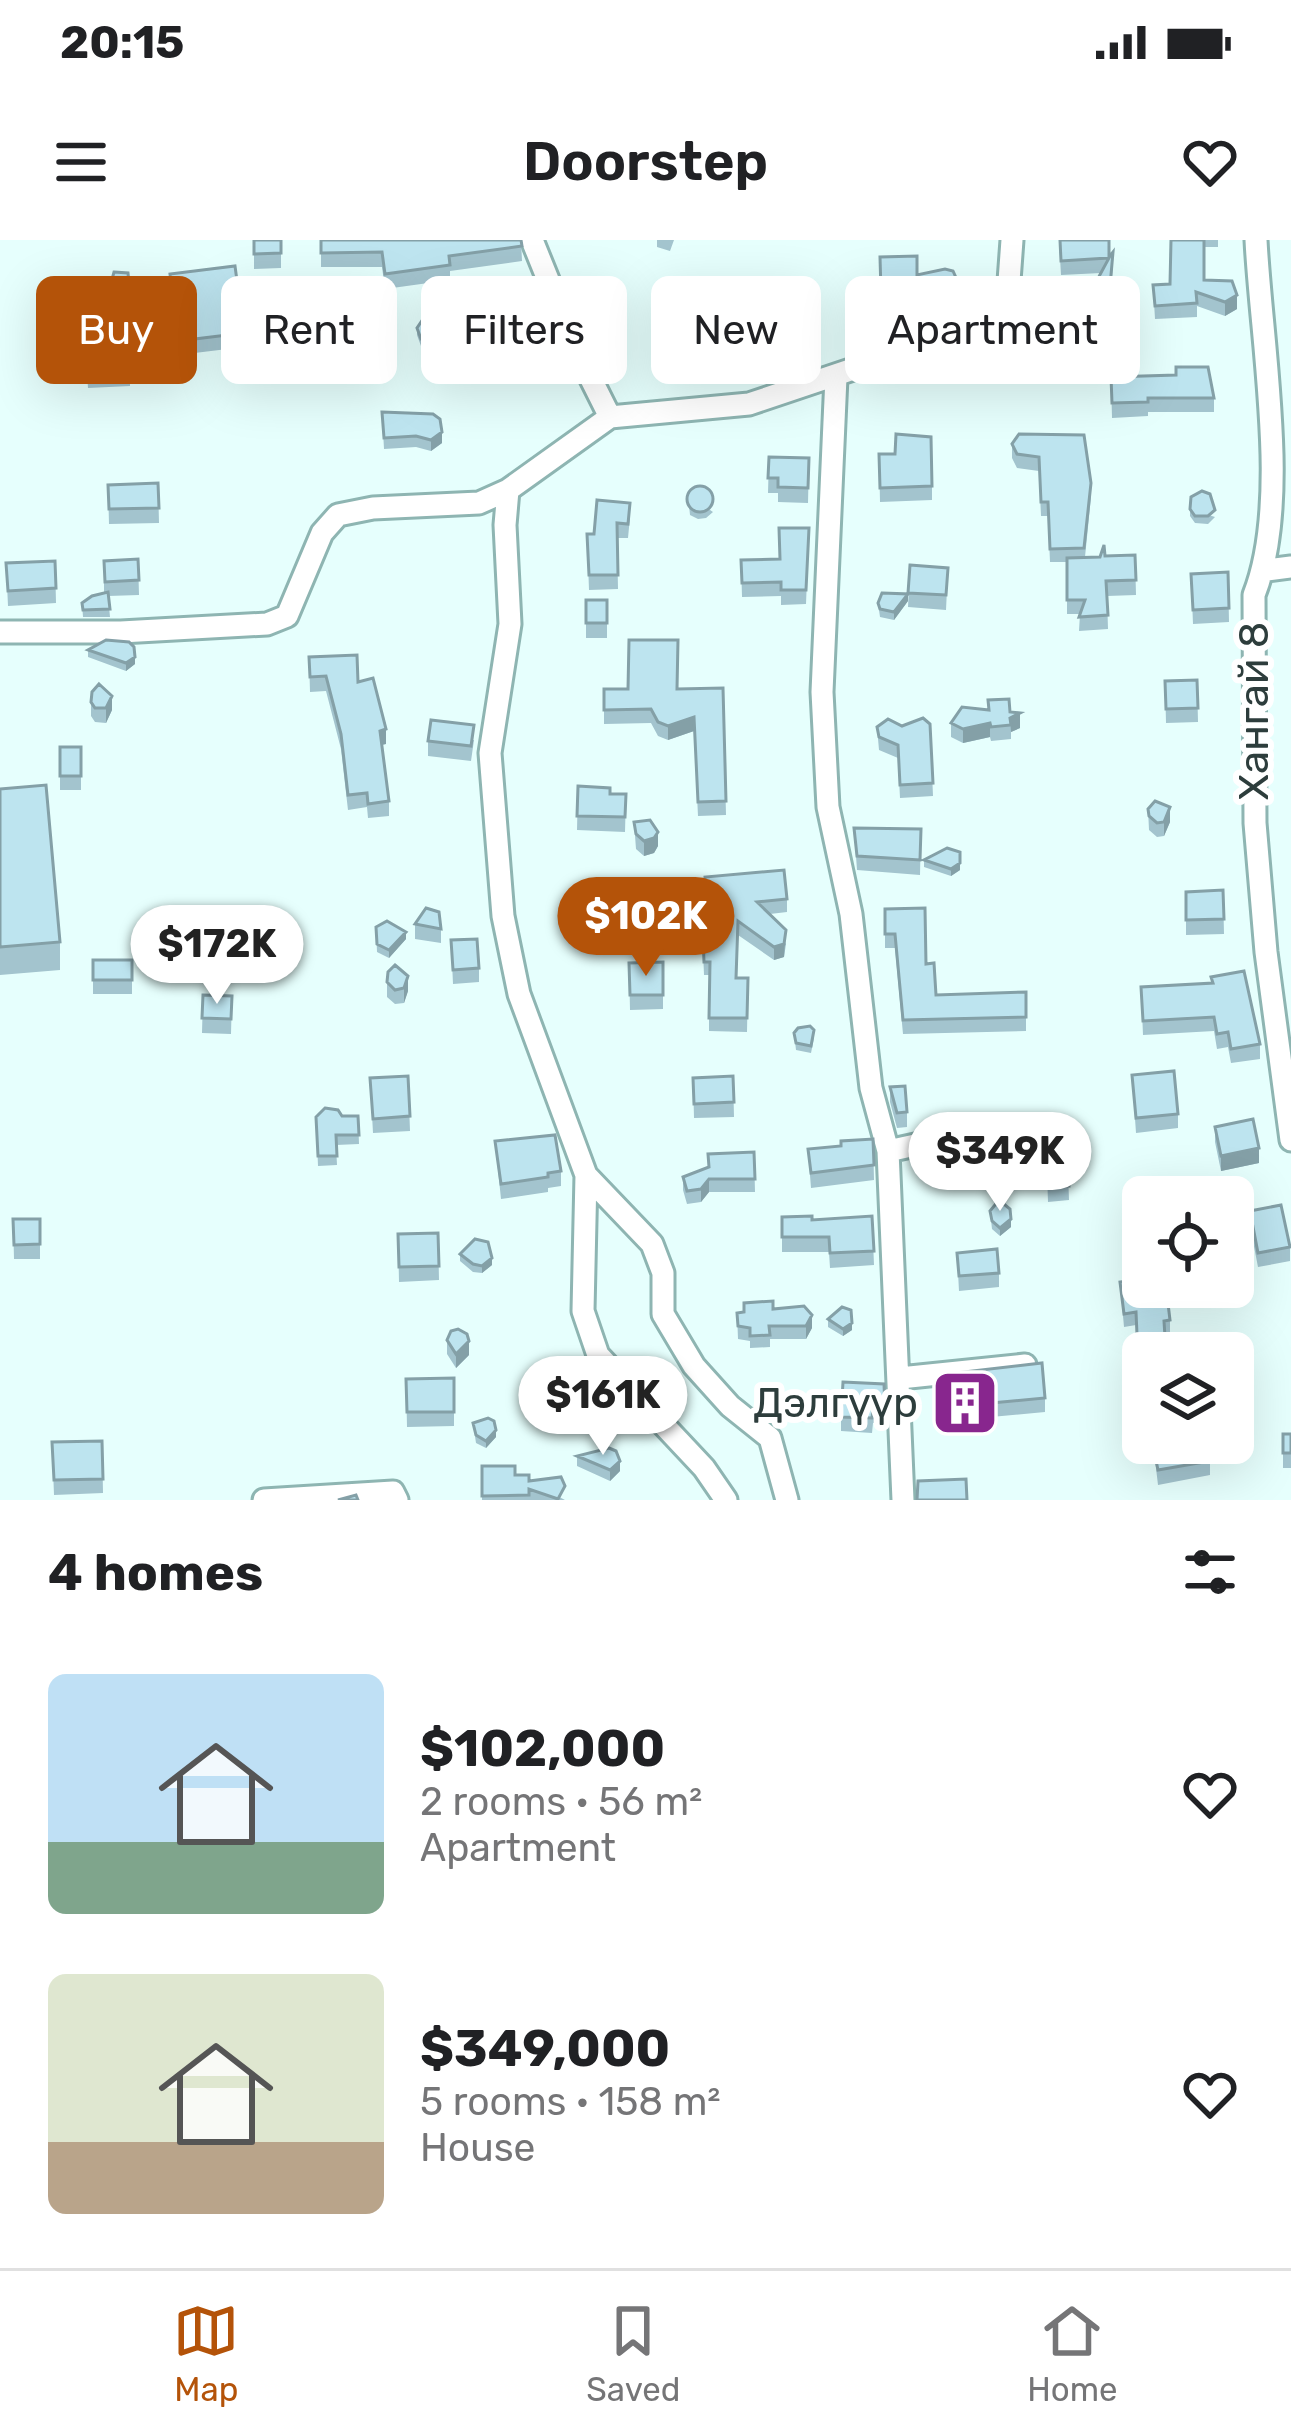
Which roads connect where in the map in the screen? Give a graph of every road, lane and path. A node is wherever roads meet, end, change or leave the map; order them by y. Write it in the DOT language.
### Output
graph roads {
  1 [pos="532,240"];
  2 [pos="1012,240"];
  3 [pos="1256,240"];
  4 [pos="836,377"];
  5 [pos="610,417"];
  6 [pos="508,490"];
  7 [pos="1291,567"];
  8 [pos="1267,570"];
  9 [pos="0,632"];
  10 [pos="999,1138"];
  11 [pos="1291,1140"];
  12 [pos="888,1151"];
  13 [pos="586,1175"];
  14 [pos="1030,1365"];
  15 [pos="900,1378"];
  16 [pos="264,1500"];
  17 [pos="397,1500"];
  18 [pos="726,1500"];
  19 [pos="787,1500"];
  20 [pos="903,1500"];
  1 -- 5 [label="street"];
  2 -- 4 [label="street"];
  3 -- 8 [label="street, Хангай 8"];
  4 -- 5 [label="street"];
  4 -- 12 [label="street"];
  5 -- 6 [label="street"];
  6 -- 9 [label="street"];
  6 -- 13 [label="street"];
  7 -- 8 [label="street"];
  8 -- 11 [label="street, Хангай 8"];
  10 -- 12 [label="street"];
  12 -- 15 [label="street"];
  13 -- 18 [label="street"];
  13 -- 19 [label="street"];
  14 -- 15 [label="street"];
  15 -- 20 [label="street"];
  16 -- 17 [label="street"];
}
